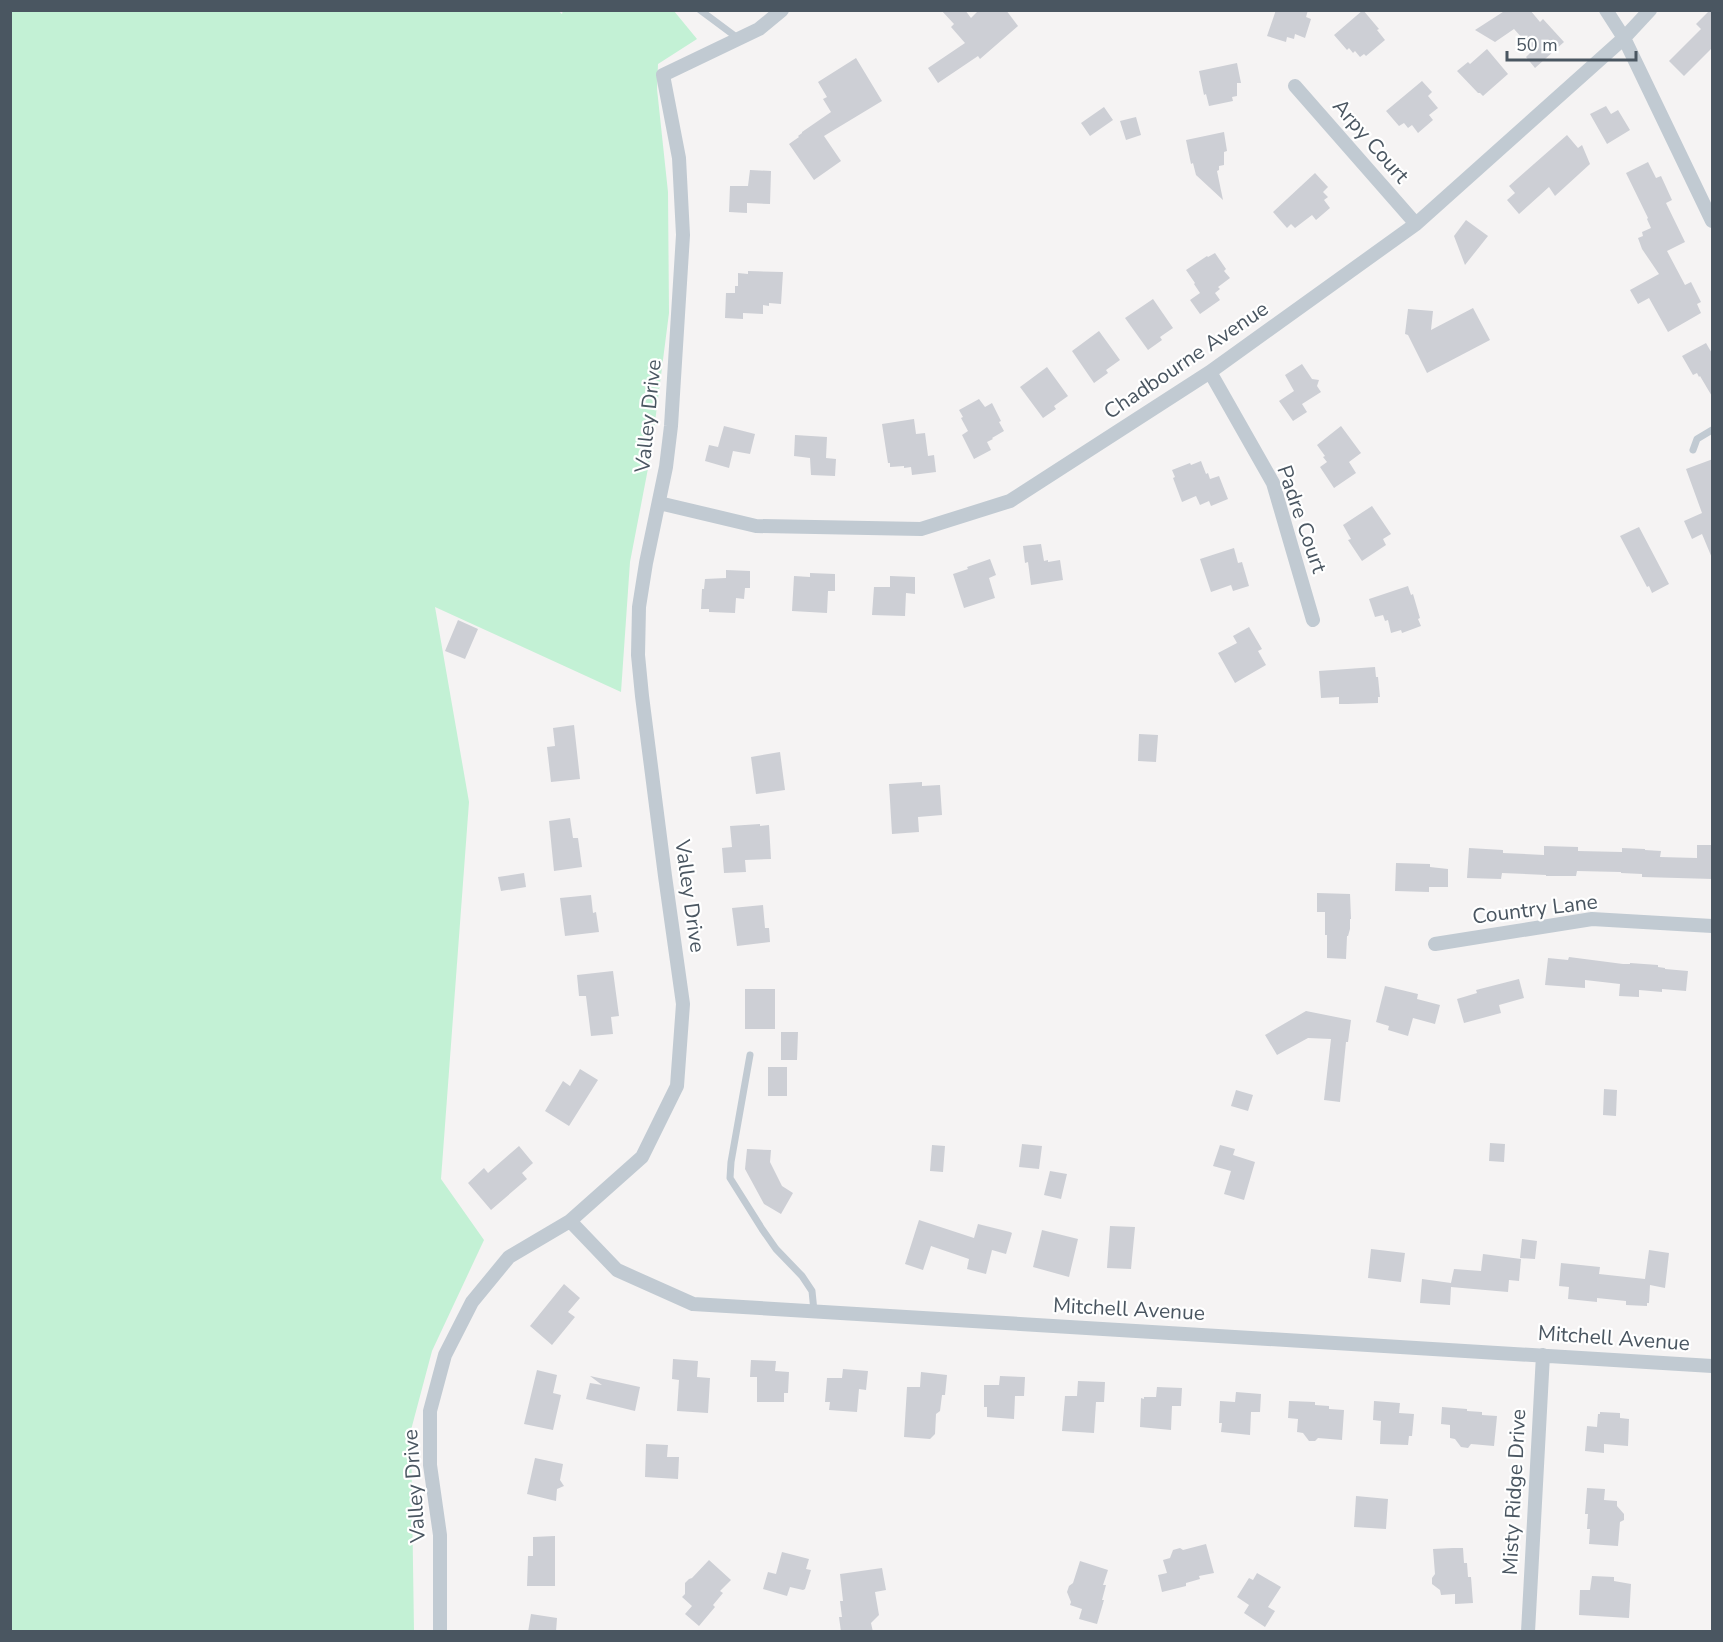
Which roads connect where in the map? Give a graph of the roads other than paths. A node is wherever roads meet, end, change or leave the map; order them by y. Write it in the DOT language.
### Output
graph roads {
  1 [pos="700,10"];
  2 [pos="782,10"];
  3 [pos="1606,10"];
  4 [pos="1650,10"];
  5 [pos="1624,38"];
  6 [pos="739,39"];
  7 [pos="1295,86"];
  8 [pos="1713,221"];
  9 [pos="1416,224"];
  10 [pos="1210,372"];
  11 [pos="1713,430"];
  12 [pos="1693,450"];
  13 [pos="659,503"];
  14 [pos="1313,620"];
  15 [pos="1713,926"];
  16 [pos="1435,944"];
  17 [pos="750,1055"];
  18 [pos="570,1221"];
  19 [pos="814,1311"];
  20 [pos="1543,1354"];
  21 [pos="1713,1366"];
  22 [pos="440,1632"];
  23 [pos="1528,1632"];
  1 -- 6 [label="lane"];
  2 -- 6 [label="street"];
  3 -- 5 [label="street"];
  4 -- 5 [label="street, Chadbourne Avenue"];
  5 -- 8 [label="street"];
  5 -- 9 [label="street, Chadbourne Avenue"];
  6 -- 13 [label="street, Valley Drive"];
  7 -- 9 [label="street, Arpy Court"];
  9 -- 10 [label="street, Chadbourne Avenue"];
  10 -- 13 [label="street, Chadbourne Avenue"];
  10 -- 14 [label="street, Padre Court"];
  11 -- 12 [label="lane"];
  13 -- 18 [label="street, Valley Drive"];
  15 -- 16 [label="street, Country Lane"];
  17 -- 19 [label="lane"];
  18 -- 19 [label="street, Mitchell Avenue"];
  18 -- 22 [label="street, Valley Drive"];
  19 -- 20 [label="street, Mitchell Avenue"];
  20 -- 21 [label="street, Mitchell Avenue"];
  20 -- 23 [label="street, Misty Ridge Drive"];
}
